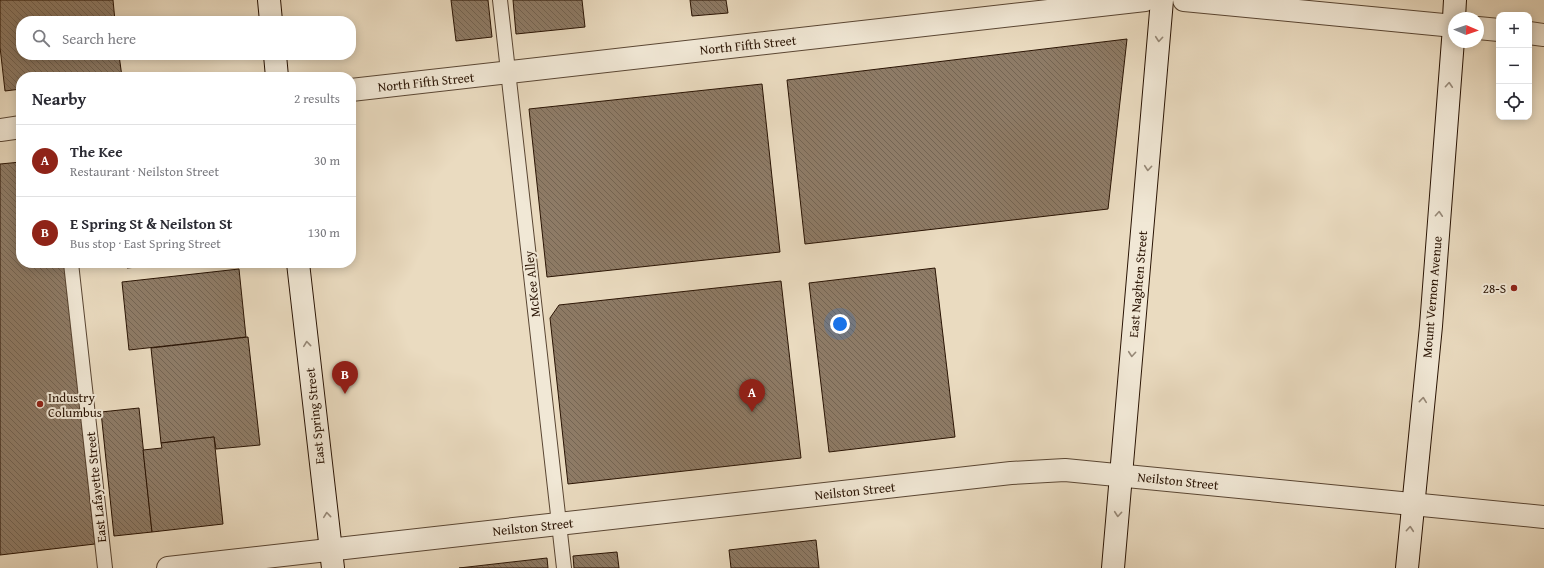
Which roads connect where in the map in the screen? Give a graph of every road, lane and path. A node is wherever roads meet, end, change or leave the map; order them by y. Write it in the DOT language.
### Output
graph roads {
  1 [pos="269,0"];
  2 [pos="500,0"];
  3 [pos="1145,0"];
  4 [pos="1162,0"];
  5 [pos="1184,0"];
  6 [pos="1455,0"];
  7 [pos="1454,12"];
  8 [pos="271,16"];
  9 [pos="1448,25"];
  10 [pos="1484,29"];
  11 [pos="1496,30"];
  12 [pos="1532,33"];
  13 [pos="1544,34"];
  14 [pos="1452,48"];
  15 [pos="275,60"];
  16 [pos="277,72"];
  17 [pos="508,72"];
  18 [pos="356,89"];
  19 [pos="16,128"];
  20 [pos="0,130"];
  21 [pos="72,268"];
  22 [pos="299,268"];
  23 [pos="1121,475"];
  24 [pos="1412,504"];
  25 [pos="1544,517"];
  26 [pos="559,524"];
  27 [pos="332,559"];
  28 [pos="105,568"];
  29 [pos="168,568"];
  30 [pos="564,568"];
  31 [pos="1113,568"];
  32 [pos="1407,568"];
  1 -- 8 [label="street"];
  2 -- 17 [label="lane, McKee Alley"];
  3 -- 17 [label="street, North Fifth Street"];
  4 -- 23 [label="street, East Naghten Street, one-way"];
  5 -- 9 [label="street"];
  6 -- 7 [label="street"];
  10 -- 11 [label="street"];
  12 -- 13 [label="street"];
  24 -- 14 [label="street, Mount Vernon Avenue, one-way"];
  15 -- 16 [label="street"];
  17 -- 18 [label="street, North Fifth Street"];
  17 -- 26 [label="lane, McKee Alley"];
  19 -- 20 [label="street"];
  21 -- 28 [label="lane, East Lafayette Street"];
  27 -- 22 [label="street, East Spring Street, one-way"];
  23 -- 24 [label="street, Neilston Street"];
  23 -- 26 [label="street, Neilston Street"];
  23 -- 31 [label="street, East Naghten Street, one-way"];
  24 -- 25 [label="street, Neilston Street"];
  32 -- 24 [label="street, Mount Vernon Avenue, one-way"];
  26 -- 27 [label="street, Neilston Street"];
  26 -- 30 [label="lane, McKee Alley"];
  27 -- 29 [label="street, Neilston Street"];
}
